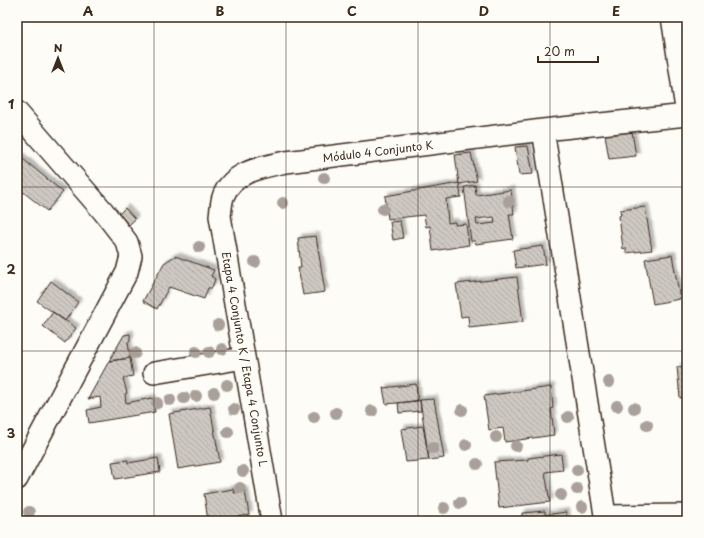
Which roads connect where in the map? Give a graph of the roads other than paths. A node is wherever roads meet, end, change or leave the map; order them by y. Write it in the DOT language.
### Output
graph roads {
  1 [pos="672,17"];
  2 [pos="17,112"];
  3 [pos="687,115"];
  4 [pos="543,130"];
  5 [pos="224,196"];
  6 [pos="244,358"];
  7 [pos="154,373"];
  8 [pos="17,479"];
  9 [pos="687,515"];
  10 [pos="605,519"];
  11 [pos="272,521"];
  1 -- 3 [label="street"];
  2 -- 8 [label="street"];
  3 -- 4 [label="street, Módulo 4 Conjunto K"];
  4 -- 5 [label="street, Módulo 4 Conjunto K"];
  4 -- 10 [label="street"];
  5 -- 6 [label="street, Etapa 4 Conjunto K / Etapa 4 Conjunto L"];
  6 -- 7 [label="street"];
  6 -- 11 [label="street, Etapa 4 Conjunto K / Etapa 4 Conjunto L"];
  9 -- 10 [label="street"];
}
